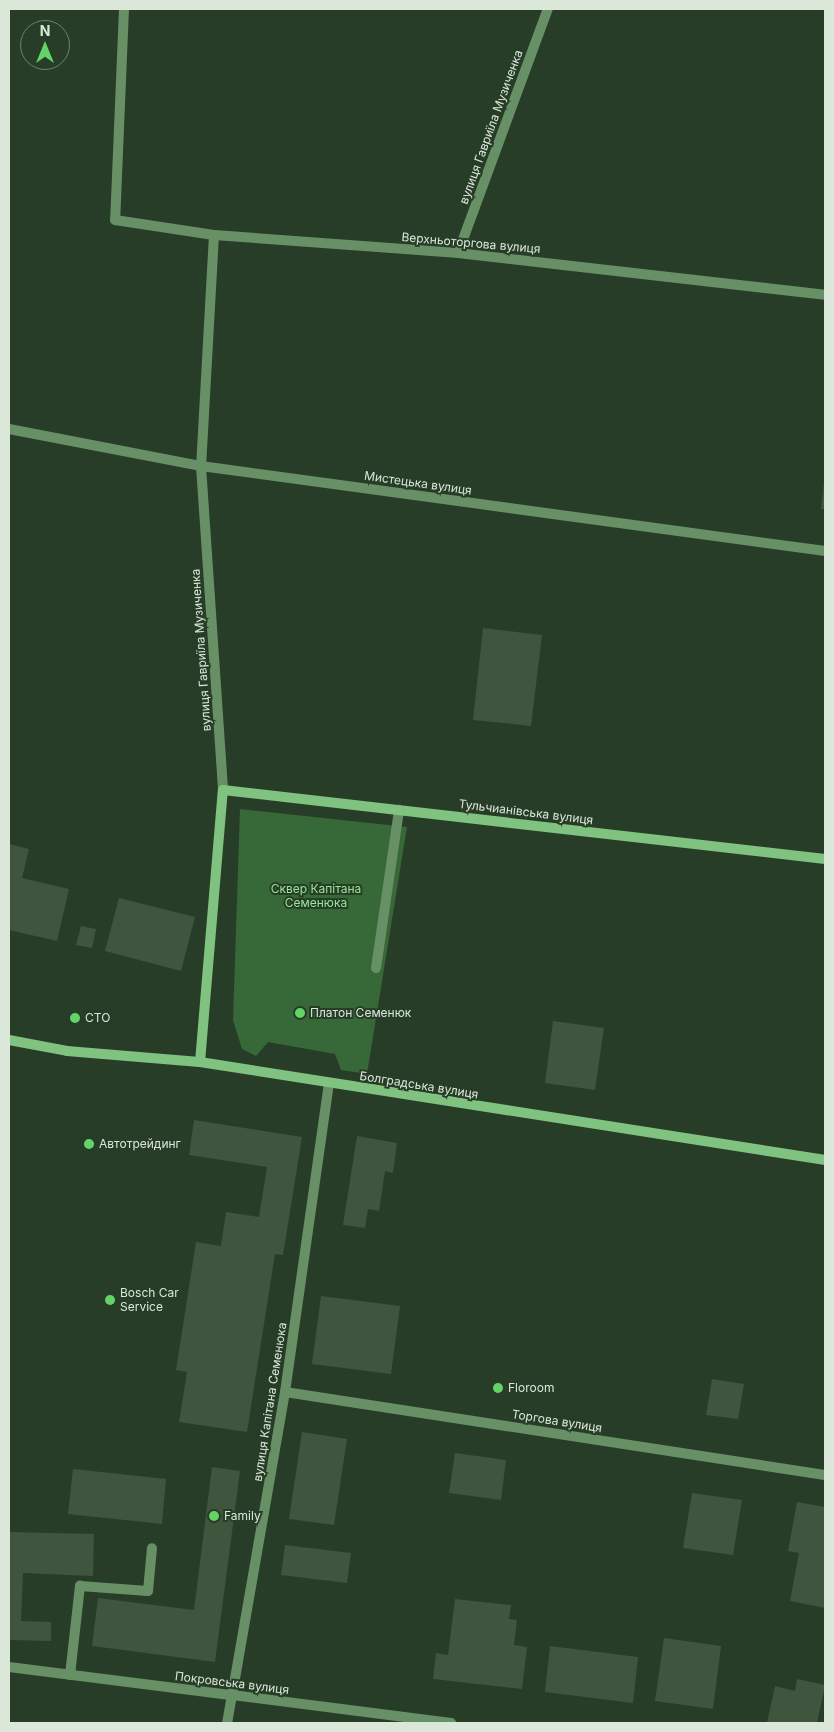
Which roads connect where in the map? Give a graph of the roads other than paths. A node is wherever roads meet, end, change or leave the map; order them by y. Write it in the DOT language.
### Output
graph roads {
  1 [pos="124,9"];
  2 [pos="548,9"];
  3 [pos="214,235"];
  4 [pos="458,253"];
  5 [pos="825,294"];
  6 [pos="9,429"];
  7 [pos="201,466"];
  8 [pos="825,550"];
  9 [pos="223,790"];
  10 [pos="398,810"];
  11 [pos="825,860"];
  12 [pos="376,968"];
  13 [pos="9,1040"];
  14 [pos="200,1062"];
  15 [pos="330,1083"];
  16 [pos="825,1160"];
  17 [pos="285,1392"];
  18 [pos="825,1475"];
  19 [pos="152,1548"];
  20 [pos="9,1667"];
  21 [pos="70,1675"];
  22 [pos="232,1695"];
  23 [pos="227,1723"];
  24 [pos="451,1723"];
  1 -- 3 [label="street, Верхньоторгова вулиця"];
  2 -- 4 [label="street, вулиця Гавриїла Музиченка"];
  3 -- 4 [label="street, Верхньоторгова вулиця"];
  3 -- 7 [label="street, вулиця Гавриїла Музиченка"];
  4 -- 5 [label="street, Верхньоторгова вулиця"];
  6 -- 7 [label="street, Мистецька вулиця"];
  7 -- 8 [label="street, Мистецька вулиця"];
  7 -- 9 [label="street, вулиця Гавриїла Музиченка"];
  9 -- 10 [label="main road, Тульчианівська вулиця"];
  9 -- 14 [label="main road, вулиця Гавриїла Музиченка"];
  10 -- 11 [label="main road, Тульчианівська вулиця"];
  10 -- 12 [label="street"];
  13 -- 14 [label="main road, Болградська вулиця"];
  14 -- 15 [label="main road, Болградська вулиця"];
  15 -- 16 [label="main road, Болградська вулиця"];
  15 -- 17 [label="street, вулиця Капітана Семенюка"];
  17 -- 18 [label="street, Торгова вулиця"];
  17 -- 22 [label="street, вулиця Капітана Семенюка"];
  19 -- 21 [label="street"];
  20 -- 21 [label="street, Покровська вулиця"];
  21 -- 22 [label="street, Покровська вулиця"];
  22 -- 23 [label="street, вулиця Капітана Семенюка"];
  22 -- 24 [label="street, Покровська вулиця"];
}
